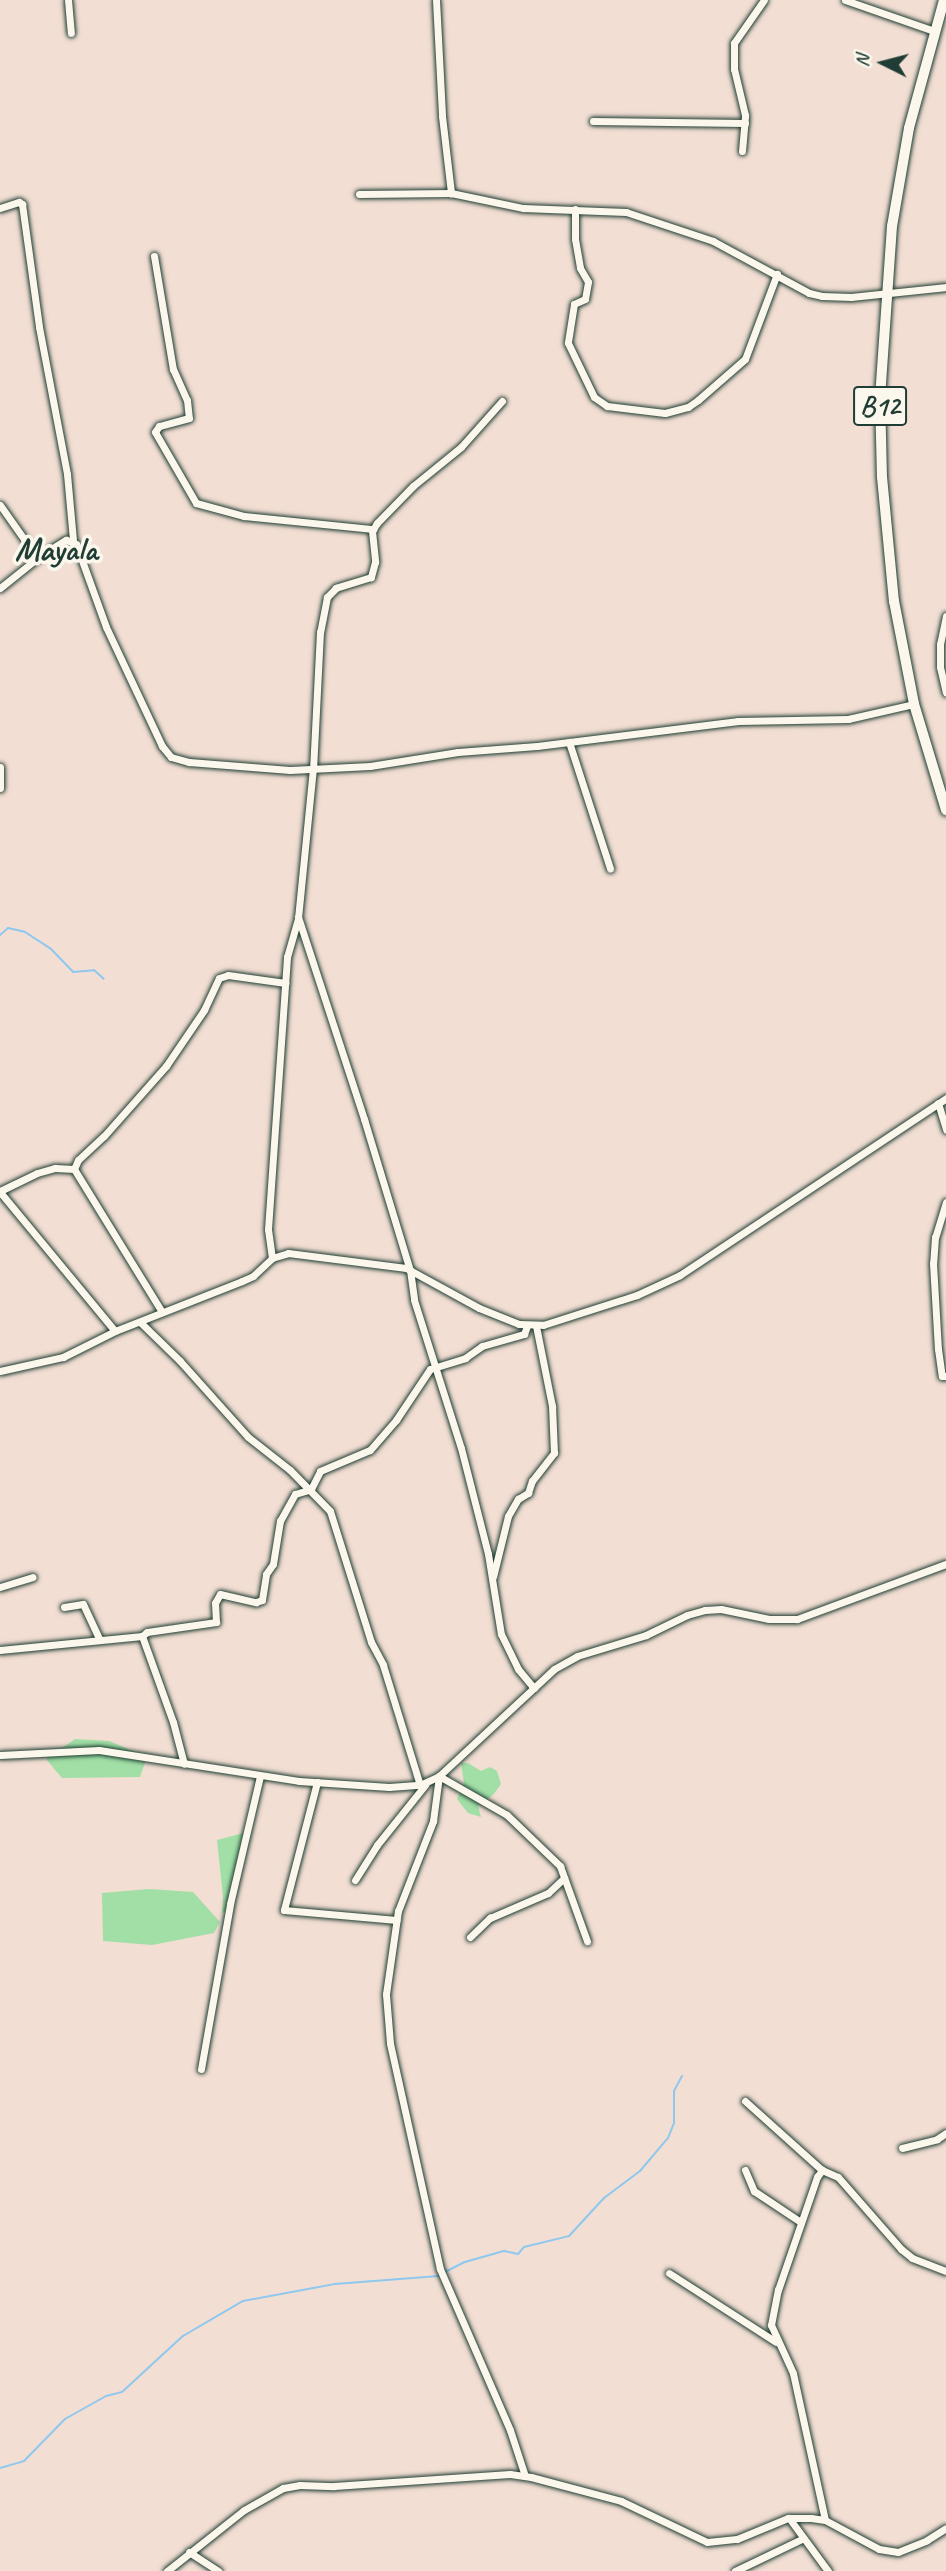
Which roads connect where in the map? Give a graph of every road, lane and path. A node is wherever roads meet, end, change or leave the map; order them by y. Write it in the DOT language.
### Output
graph roads {
  1 [pos="68,0"];
  2 [pos="436,0"];
  3 [pos="764,0"];
  4 [pos="845,0"];
  5 [pos="944,0"];
  6 [pos="934,31"];
  7 [pos="71,33"];
  8 [pos="593,121"];
  9 [pos="745,123"];
  10 [pos="742,151"];
  11 [pos="451,193"];
  12 [pos="359,194"];
  13 [pos="0,208"];
  14 [pos="575,209"];
  15 [pos="154,256"];
  16 [pos="776,274"];
  17 [pos="946,287"];
  18 [pos="886,291"];
  19 [pos="502,401"];
  20 [pos="0,505"];
  21 [pos="373,529"];
  22 [pos="73,540"];
  23 [pos="40,556"];
  24 [pos="0,587"];
  25 [pos="946,616"];
  26 [pos="946,692"];
  27 [pos="914,704"];
  28 [pos="569,742"];
  29 [pos="0,767"];
  30 [pos="313,768"];
  31 [pos="0,788"];
  32 [pos="946,810"];
  33 [pos="610,869"];
  34 [pos="298,917"];
  35 [pos="285,983"];
  36 [pos="946,1098"];
  37 [pos="938,1103"];
  38 [pos="946,1130"];
  39 [pos="74,1169"];
  40 [pos="0,1191"];
  41 [pos="946,1202"];
  42 [pos="272,1258"];
  43 [pos="410,1270"];
  44 [pos="162,1312"];
  45 [pos="139,1322"];
  46 [pos="527,1326"];
  47 [pos="536,1326"];
  48 [pos="115,1331"];
  49 [pos="434,1367"];
  50 [pos="0,1371"];
  51 [pos="946,1376"];
  52 [pos="308,1491"];
  53 [pos="946,1564"];
  54 [pos="32,1577"];
  55 [pos="492,1579"];
  56 [pos="0,1587"];
  57 [pos="64,1606"];
  58 [pos="142,1636"];
  59 [pos="99,1638"];
  60 [pos="0,1650"];
  61 [pos="534,1688"];
  62 [pos="0,1755"];
  63 [pos="184,1764"];
  64 [pos="260,1776"];
  65 [pos="439,1776"];
  66 [pos="317,1782"];
  67 [pos="424,1784"];
  68 [pos="564,1878"];
  69 [pos="355,1880"];
  70 [pos="397,1920"];
  71 [pos="470,1937"];
  72 [pos="587,1941"];
  73 [pos="201,2069"];
  74 [pos="745,2101"];
  75 [pos="946,2133"];
  76 [pos="902,2148"];
  77 [pos="745,2170"];
  78 [pos="822,2170"];
  79 [pos="799,2221"];
  80 [pos="946,2271"];
  81 [pos="669,2273"];
  82 [pos="780,2343"];
  83 [pos="525,2476"];
  84 [pos="788,2518"];
  85 [pos="825,2520"];
  86 [pos="946,2528"];
  87 [pos="804,2538"];
  88 [pos="189,2552"];
  89 [pos="167,2571"];
  90 [pos="218,2571"];
  91 [pos="735,2571"];
  92 [pos="828,2571"];
  1 -- 7 [label="street"];
  2 -- 11 [label="street"];
  3 -- 9 [label="street"];
  4 -- 6 [label="street"];
  5 -- 6 [label="highway, B12"];
  6 -- 18 [label="highway, B12"];
  8 -- 9 [label="street"];
  9 -- 10 [label="street"];
  11 -- 12 [label="street"];
  11 -- 14 [label="street"];
  13 -- 22 [label="street"];
  14 -- 16 [label="street"];
  14 -- 16 [label="street"];
  15 -- 21 [label="street"];
  16 -- 18 [label="street"];
  17 -- 18 [label="street"];
  18 -- 27 [label="highway, B12"];
  19 -- 21 [label="street"];
  20 -- 23 [label="street"];
  21 -- 30 [label="street"];
  22 -- 23 [label="street"];
  22 -- 30 [label="street"];
  23 -- 24 [label="street"];
  25 -- 26 [label="street"];
  27 -- 28 [label="street"];
  27 -- 32 [label="highway, B12"];
  28 -- 30 [label="street"];
  28 -- 33 [label="street"];
  29 -- 31 [label="street"];
  30 -- 34 [label="street"];
  34 -- 35 [label="street"];
  34 -- 43 [label="street"];
  35 -- 39 [label="street"];
  35 -- 42 [label="street"];
  36 -- 37 [label="street"];
  37 -- 38 [label="street"];
  37 -- 47 [label="street"];
  39 -- 40 [label="street"];
  39 -- 44 [label="street"];
  40 -- 48 [label="street"];
  41 -- 51 [label="street"];
  42 -- 43 [label="street"];
  42 -- 44 [label="street"];
  43 -- 46 [label="street"];
  43 -- 49 [label="street"];
  44 -- 45 [label="street"];
  45 -- 48 [label="street"];
  45 -- 52 [label="street"];
  46 -- 47 [label="street"];
  46 -- 49 [label="street"];
  47 -- 55 [label="street"];
  48 -- 50 [label="street"];
  49 -- 52 [label="street"];
  49 -- 55 [label="street"];
  52 -- 58 [label="street"];
  52 -- 67 [label="street"];
  53 -- 61 [label="street"];
  54 -- 56 [label="street"];
  55 -- 61 [label="street"];
  57 -- 59 [label="street"];
  58 -- 59 [label="street"];
  58 -- 63 [label="street"];
  59 -- 60 [label="street"];
  61 -- 65 [label="street"];
  62 -- 63 [label="street"];
  63 -- 64 [label="street"];
  64 -- 66 [label="street"];
  64 -- 73 [label="street"];
  65 -- 67 [label="street"];
  65 -- 68 [label="street"];
  65 -- 70 [label="street"];
  66 -- 67 [label="street"];
  66 -- 70 [label="street"];
  67 -- 69 [label="street"];
  68 -- 71 [label="street"];
  68 -- 72 [label="street"];
  70 -- 83 [label="street"];
  74 -- 78 [label="street"];
  75 -- 76 [label="street"];
  77 -- 79 [label="street"];
  78 -- 79 [label="street"];
  78 -- 80 [label="street"];
  79 -- 82 [label="street"];
  81 -- 82 [label="street"];
  82 -- 85 [label="street"];
  83 -- 84 [label="street"];
  83 -- 88 [label="street"];
  84 -- 85 [label="street"];
  84 -- 87 [label="street"];
  85 -- 86 [label="street"];
  87 -- 91 [label="street"];
  87 -- 92 [label="street"];
  88 -- 89 [label="street"];
  88 -- 90 [label="street"];
}
